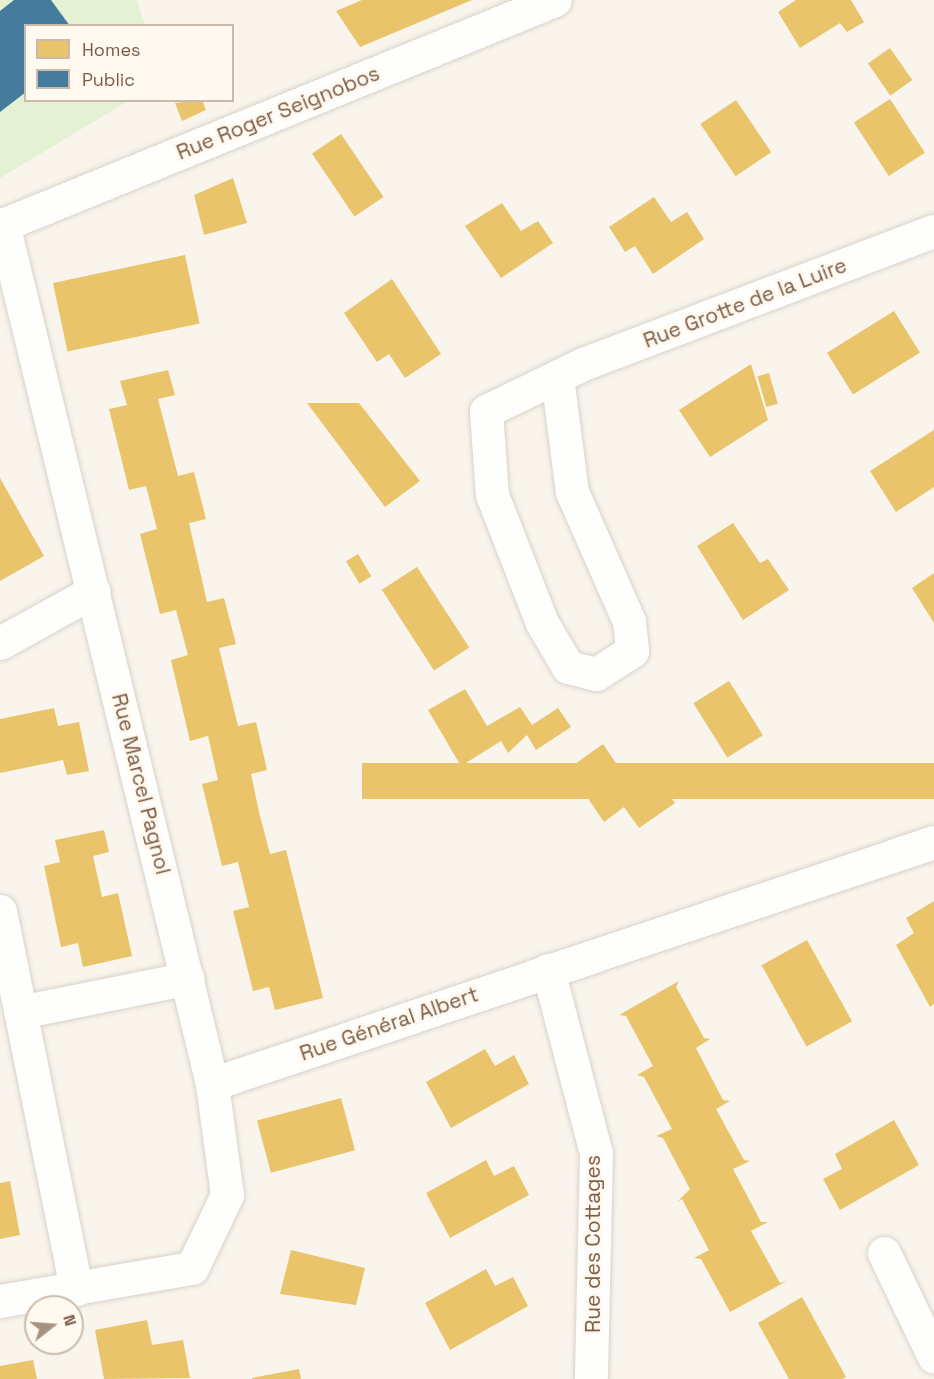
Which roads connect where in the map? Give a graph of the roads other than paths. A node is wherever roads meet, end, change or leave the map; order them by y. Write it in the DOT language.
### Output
graph roads {
  1 [pos="555,0"];
  2 [pos="1,225"];
  3 [pos="932,236"];
  4 [pos="557,377"];
  5 [pos="94,591"];
  6 [pos="0,643"];
  7 [pos="934,842"];
  8 [pos="0,910"];
  9 [pos="548,970"];
  10 [pos="188,978"];
  11 [pos="20,1012"];
  12 [pos="212,1084"];
  13 [pos="884,1253"];
  14 [pos="76,1289"];
  15 [pos="0,1301"];
  16 [pos="934,1357"];
  17 [pos="591,1379"];
  1 -- 2 [label="street, Rue Roger Seignobos"];
  2 -- 5 [label="street, Rue Marcel Pagnol"];
  3 -- 4 [label="street, Rue Grotte de la Luire"];
  4 -- 4 [label="street, Rue Grotte de la Luire"];
  5 -- 6 [label="street"];
  5 -- 10 [label="street, Rue Marcel Pagnol"];
  7 -- 9 [label="street, Rue Général Albert"];
  8 -- 11 [label="street"];
  9 -- 12 [label="street, Rue Général Albert"];
  9 -- 17 [label="street, Rue des Cottages"];
  10 -- 11 [label="street"];
  10 -- 12 [label="street, Rue Marcel Pagnol"];
  11 -- 14 [label="street"];
  12 -- 14 [label="street"];
  13 -- 16 [label="street"];
  14 -- 15 [label="street"];
}
